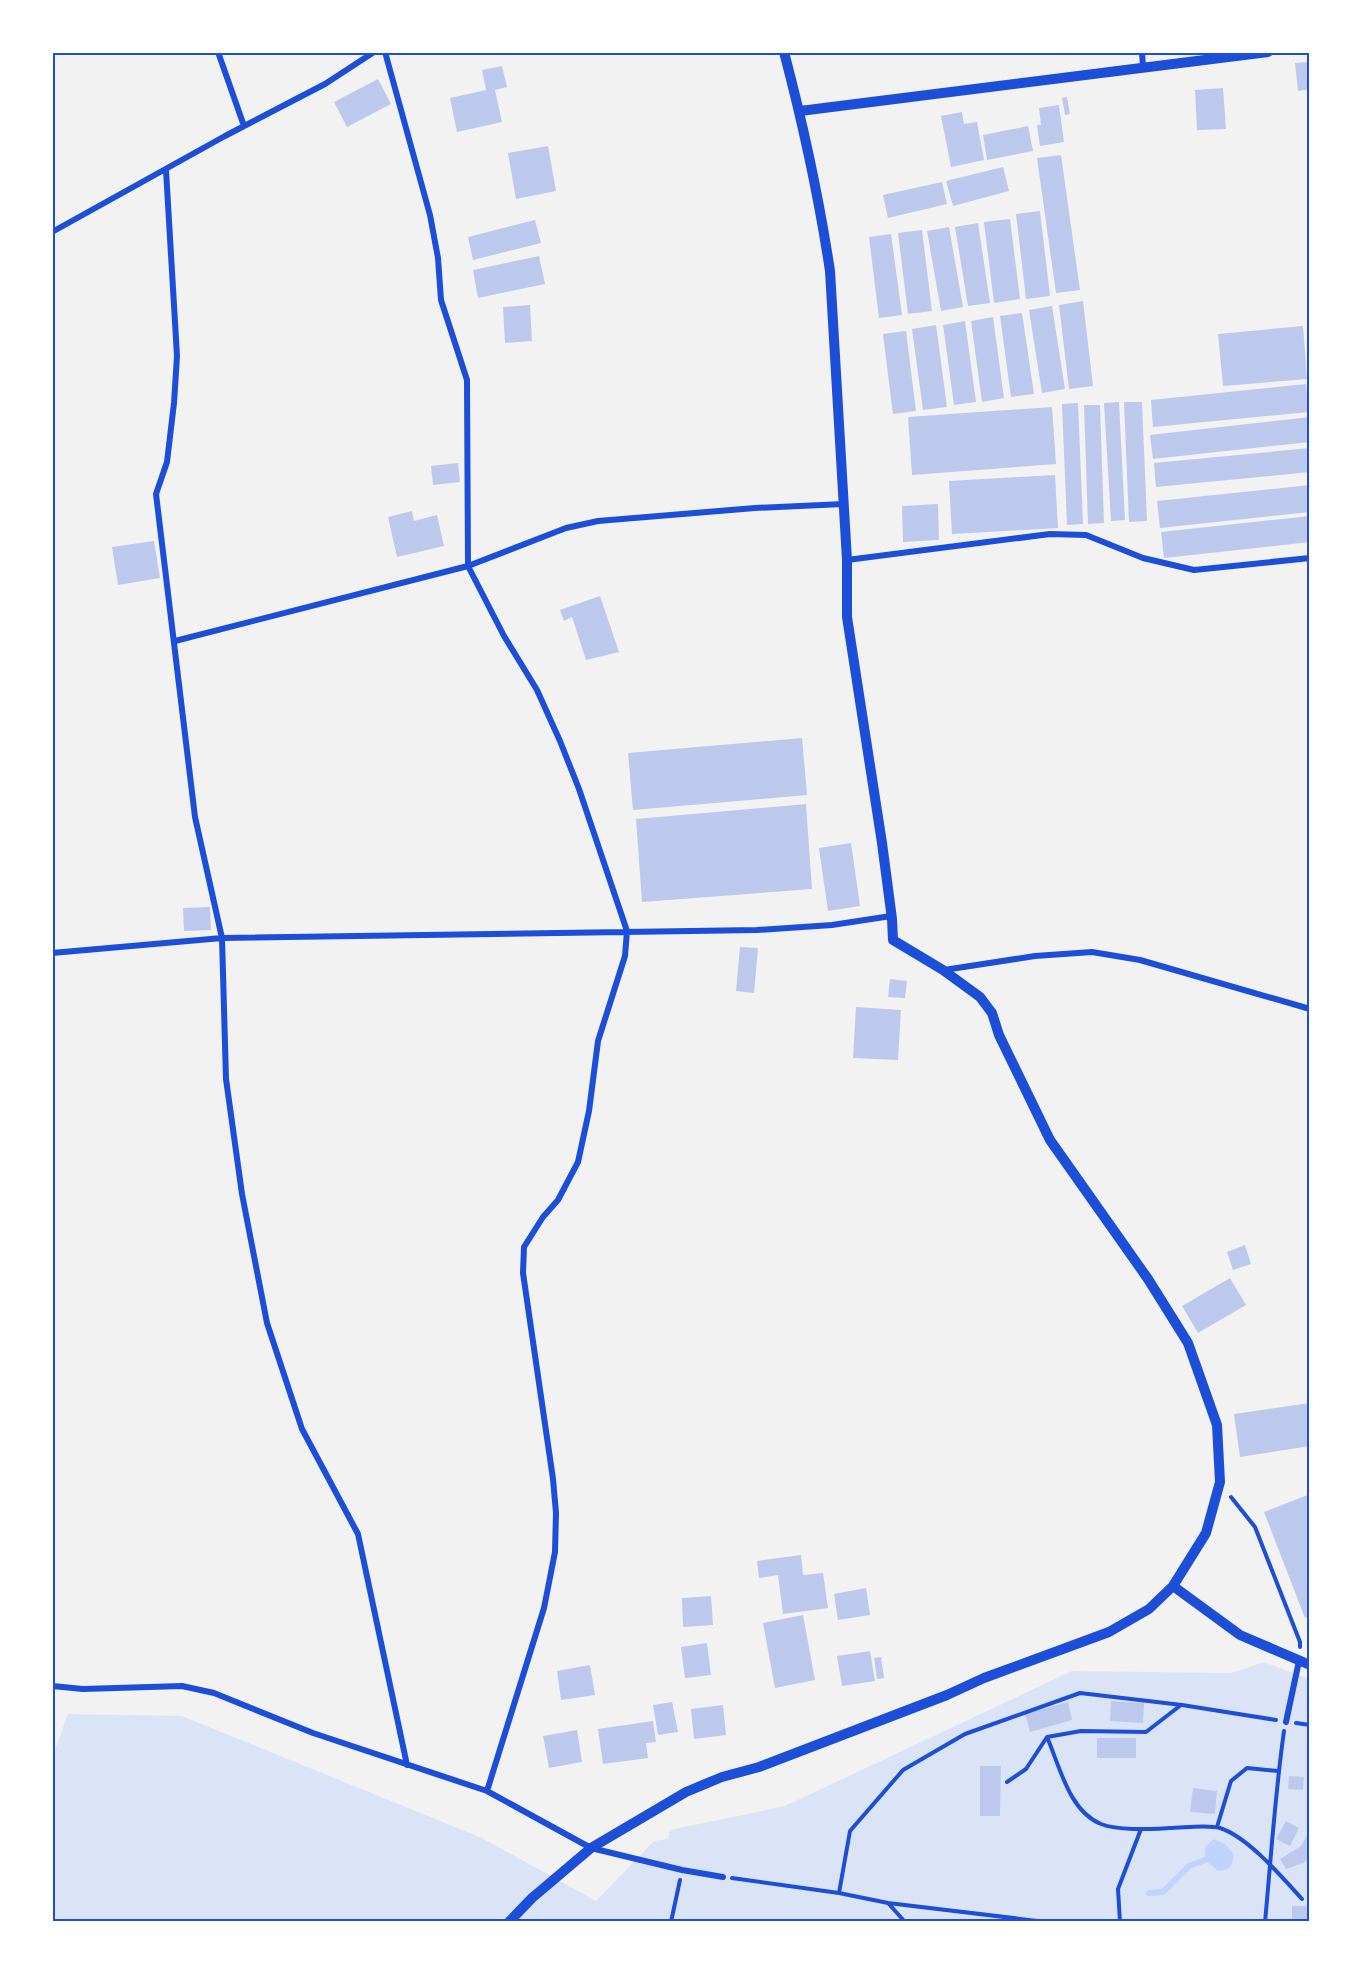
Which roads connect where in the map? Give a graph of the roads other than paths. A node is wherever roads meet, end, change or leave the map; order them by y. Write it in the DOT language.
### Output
graph roads {
  1 [pos="218,52"];
  2 [pos="374,52"];
  3 [pos="385,52"];
  4 [pos="784,52"];
  5 [pos="1142,52"];
  6 [pos="1268,52"];
  7 [pos="1143,68"];
  8 [pos="800,111"];
  9 [pos="244,126"];
  10 [pos="166,170"];
  11 [pos="52,232"];
  12 [pos="844,504"];
  13 [pos="1310,558"];
  14 [pos="847,560"];
  15 [pos="468,566"];
  16 [pos="175,641"];
  17 [pos="891,916"];
  18 [pos="627,931"];
  19 [pos="222,938"];
  20 [pos="52,953"];
  21 [pos="944,970"];
  22 [pos="1310,1009"];
  23 [pos="1173,1586"];
  24 [pos="1304,1663"];
  25 [pos="52,1686"];
  26 [pos="1286,1722"];
  27 [pos="407,1765"];
  28 [pos="487,1791"];
  29 [pos="591,1848"];
  30 [pos="723,1877"];
  31 [pos="509,1922"];
  1 -- 9 [label="street"];
  2 -- 9 [label="street"];
  3 -- 15 [label="street"];
  4 -- 8 [label="street"];
  5 -- 7 [label="street"];
  6 -- 7 [label="street"];
  7 -- 8 [label="street"];
  8 -- 12 [label="street"];
  9 -- 10 [label="street"];
  10 -- 11 [label="street"];
  10 -- 16 [label="street"];
  12 -- 14 [label="street"];
  12 -- 15 [label="street"];
  13 -- 14 [label="street"];
  14 -- 17 [label="street"];
  15 -- 16 [label="street"];
  15 -- 18 [label="street"];
  16 -- 19 [label="street"];
  17 -- 18 [label="street"];
  17 -- 21 [label="street"];
  18 -- 19 [label="street"];
  18 -- 28 [label="street"];
  19 -- 20 [label="street"];
  19 -- 27 [label="street"];
  21 -- 22 [label="street"];
  21 -- 23 [label="street"];
  23 -- 24 [label="street"];
  23 -- 29 [label="street"];
  24 -- 26 [label="street"];
  25 -- 27 [label="street"];
  27 -- 28 [label="street"];
  28 -- 29 [label="street"];
  29 -- 30 [label="street"];
  29 -- 31 [label="street"];
}
